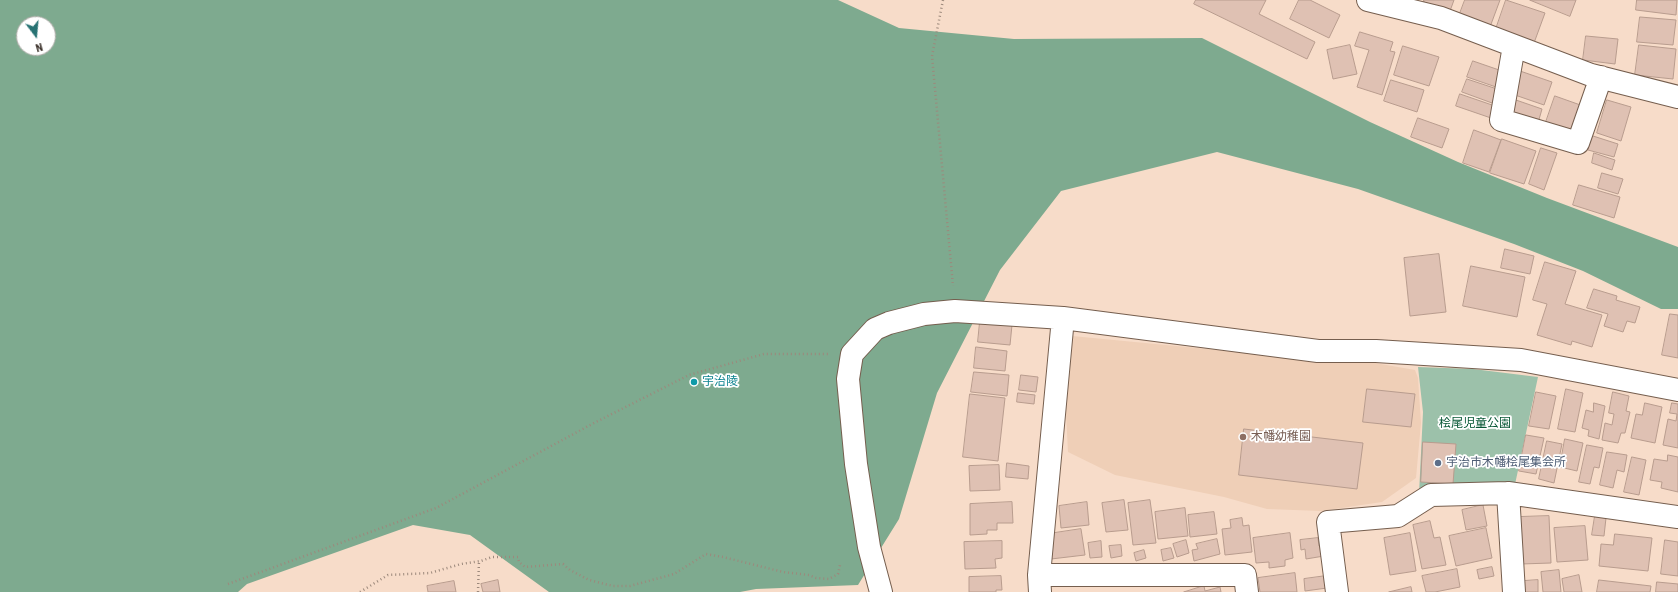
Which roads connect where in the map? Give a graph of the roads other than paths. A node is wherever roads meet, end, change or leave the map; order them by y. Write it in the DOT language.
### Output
graph roads {
  1 [pos="1368,0"];
  2 [pos="1514,46"];
  3 [pos="1602,77"];
  4 [pos="1678,97"];
  5 [pos="1063,318"];
  6 [pos="1678,390"];
  7 [pos="1508,493"];
  8 [pos="1678,517"];
  9 [pos="1039,583"];
  10 [pos="881,592"];
  11 [pos="1247,592"];
  12 [pos="1338,592"];
  13 [pos="1514,592"];
  1 -- 2 [label="street"];
  2 -- 3 [label="street"];
  2 -- 3 [label="street"];
  3 -- 4 [label="street"];
  5 -- 6 [label="street"];
  5 -- 9 [label="street"];
  5 -- 10 [label="street"];
  7 -- 8 [label="street"];
  7 -- 12 [label="street"];
  7 -- 13 [label="street"];
  9 -- 11 [label="street"];
}
